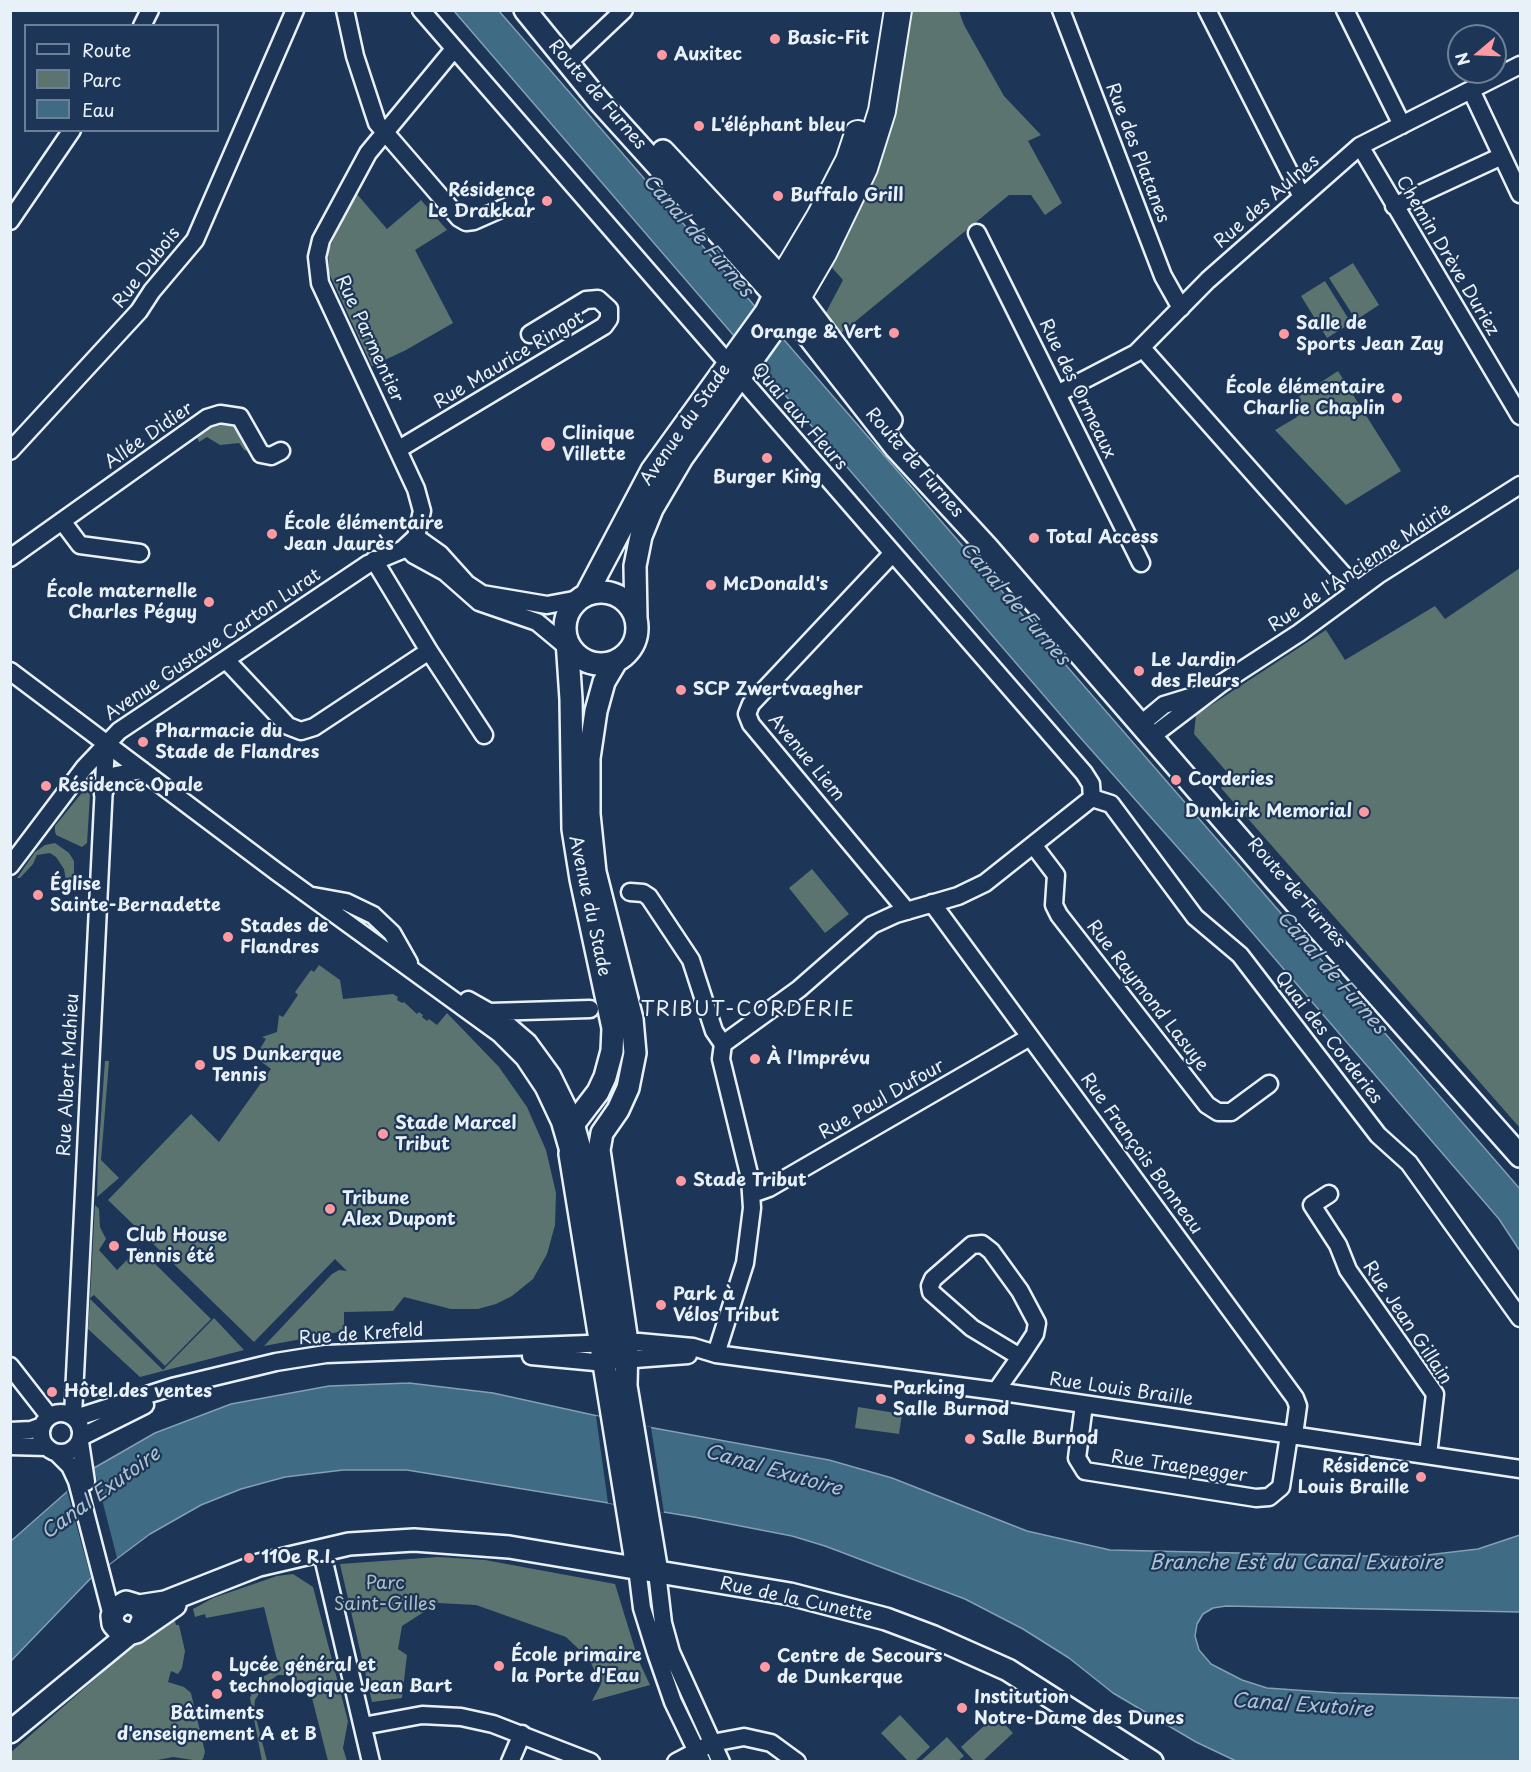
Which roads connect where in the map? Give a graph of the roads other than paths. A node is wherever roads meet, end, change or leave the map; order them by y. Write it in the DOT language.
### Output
graph roads {
  1 [pos="150,10"];
  2 [pos="295,10"];
  3 [pos="345,10"];
  4 [pos="421,10"];
  5 [pos="525,10"];
  6 [pos="536,10"];
  7 [pos="624,10"];
  8 [pos="881,10"];
  9 [pos="898,10"];
  10 [pos="1061,10"];
  11 [pos="1207,10"];
  12 [pos="1345,10"];
  13 [pos="143,24"];
  14 [pos="454,49"];
  15 [pos="572,59"];
  16 [pos="1521,65"];
  17 [pos="1471,90"];
  18 [pos="1402,125"];
  19 [pos="71,132"];
  20 [pos="383,133"];
  21 [pos="1360,146"];
  22 [pos="1502,156"];
  23 [pos="1521,194"];
  24 [pos="1302,197"];
  25 [pos="517,202"];
  26 [pos="1394,206"];
  27 [pos="10,221"];
  28 [pos="977,233"];
  29 [pos="782,301"];
  30 [pos="1181,308"];
  31 [pos="530,334"];
  32 [pos="1142,348"];
  33 [pos="739,365"];
  34 [pos="1057,394"];
  35 [pos="1521,416"];
  36 [pos="399,449"];
  37 [pos="10,451"];
  38 [pos="281,451"];
  39 [pos="1521,485"];
  40 [pos="62,521"];
  41 [pos="412,542"];
  42 [pos="140,553"];
  43 [pos="893,553"];
  44 [pos="10,558"];
  45 [pos="374,560"];
  46 [pos="1142,563"];
  47 [pos="1357,590"];
  48 [pos="582,597"];
  49 [pos="636,618"];
  50 [pos="571,648"];
  51 [pos="429,651"];
  52 [pos="225,660"];
  53 [pos="617,660"];
  54 [pos="10,672"];
  55 [pos="1149,728"];
  56 [pos="484,735"];
  57 [pos="106,744"];
  58 [pos="142,770"];
  59 [pos="103,795"];
  60 [pos="1092,798"];
  61 [pos="1034,846"];
  62 [pos="10,867"];
  63 [pos="630,892"];
  64 [pos="932,903"];
  65 [pos="907,911"];
  66 [pos="590,1009"];
  67 [pos="485,1015"];
  68 [pos="1030,1037"];
  69 [pos="723,1044"];
  70 [pos="1269,1084"];
  71 [pos="598,1092"];
  72 [pos="556,1097"];
  73 [pos="575,1122"];
  74 [pos="606,1125"];
  75 [pos="1521,1144"];
  76 [pos="1521,1156"];
  77 [pos="571,1160"];
  78 [pos="752,1194"];
  79 [pos="1329,1194"];
  80 [pos="1521,1318"];
  81 [pos="615,1352"];
  82 [pos="716,1354"];
  83 [pos="1016,1354"];
  84 [pos="74,1358"];
  85 [pos="10,1366"];
  86 [pos="214,1378"];
  87 [pos="74,1382"];
  88 [pos="991,1391"];
  89 [pos="120,1403"];
  90 [pos="1084,1405"];
  91 [pos="60,1418"];
  92 [pos="10,1431"];
  93 [pos="1292,1435"];
  94 [pos="80,1439"];
  95 [pos="10,1446"];
  96 [pos="52,1450"];
  97 [pos="1428,1455"];
  98 [pos="77,1468"];
  99 [pos="1521,1469"];
  100 [pos="321,1549"];
  101 [pos="647,1570"];
  102 [pos="110,1585"];
  103 [pos="191,1592"];
  104 [pos="134,1604"];
  105 [pos="123,1625"];
  106 [pos="363,1726"];
  107 [pos="10,1732"];
  108 [pos="522,1734"];
  109 [pos="712,1743"];
  110 [pos="699,1756"];
  111 [pos="371,1761"];
  112 [pos="510,1761"];
  113 [pos="591,1761"];
  114 [pos="676,1761"];
  115 [pos="721,1761"];
  116 [pos="797,1761"];
  117 [pos="1152,1761"];
  1 -- 13 [label="street"];
  2 -- 37 [label="street, Rue Dubois"];
  3 -- 20 [label="street"];
  4 -- 14 [label="street, Quai aux Fleurs"];
  5 -- 15 [label="main road, Route de Furnes"];
  6 -- 15 [label="main road, Route de Furnes"];
  7 -- 15 [label="street"];
  8 -- 29 [label="highway"];
  9 -- 29 [label="highway"];
  10 -- 30 [label="street, Rue des Platanes"];
  11 -- 24 [label="street"];
  12 -- 18 [label="street"];
  14 -- 20 [label="street, Rue Parmentier"];
  14 -- 33 [label="street, Quai aux Fleurs"];
  15 -- 29 [label="main road, Route de Furnes"];
  16 -- 17 [label="street, Rue des Aulnes"];
  17 -- 18 [label="street, Rue des Aulnes"];
  17 -- 22 [label="street"];
  18 -- 21 [label="street, Rue des Aulnes"];
  19 -- 27 [label="street"];
  20 -- 25 [label="street"];
  20 -- 36 [label="street, Rue Parmentier"];
  21 -- 24 [label="street, Rue des Aulnes"];
  21 -- 26 [label="street, Chemin Drève Duriez"];
  22 -- 23 [label="street"];
  22 -- 26 [label="street"];
  24 -- 30 [label="street, Rue des Aulnes"];
  26 -- 35 [label="street, Chemin Drève Duriez"];
  28 -- 34 [label="street, Rue des Ormeaux"];
  29 -- 33 [label="main road"];
  29 -- 55 [label="main road, Route de Furnes"];
  30 -- 32 [label="street, Rue des Aulnes"];
  31 -- 36 [label="street, Rue Maurice Ringot"];
  32 -- 34 [label="street, Rue des Aulnes"];
  32 -- 47 [label="street"];
  33 -- 43 [label="street, Quai aux Fleurs"];
  33 -- 48 [label="main road, Avenue du Stade"];
  33 -- 49 [label="main road, Avenue du Stade"];
  34 -- 46 [label="street, Rue des Ormeaux"];
  36 -- 41 [label="street, Rue Parmentier"];
  38 -- 40 [label="street, Allée Didier"];
  39 -- 47 [label="street, Rue de l'Ancienne Mairie"];
  40 -- 42 [label="street"];
  40 -- 44 [label="street, Allée Didier"];
  41 -- 45 [label="street, Avenue Gustave Carton Lurat"];
  41 -- 48 [label="street"];
  41 -- 50 [label="street"];
  43 -- 60 [label="street, Quai aux Fleurs"];
  43 -- 65 [label="street, Avenue Liem"];
  45 -- 51 [label="street"];
  45 -- 52 [label="street, Avenue Gustave Carton Lurat"];
  47 -- 55 [label="street, Rue de l'Ancienne Mairie"];
  48 -- 49 [label="main road"];
  48 -- 50 [label="main road"];
  49 -- 53 [label="main road"];
  50 -- 53 [label="main road"];
  50 -- 71 [label="main road, Avenue du Stade"];
  51 -- 52 [label="street"];
  51 -- 56 [label="street"];
  52 -- 57 [label="street, Avenue Gustave Carton Lurat"];
  53 -- 74 [label="main road, Avenue du Stade"];
  54 -- 57 [label="street"];
  55 -- 75 [label="main road, Route de Furnes"];
  55 -- 76 [label="main road, Route de Furnes"];
  57 -- 58 [label="street"];
  57 -- 59 [label="street, Rue Albert Mahieu"];
  57 -- 62 [label="street, Avenue Gustave Carton Lurat"];
  58 -- 59 [label="street"];
  58 -- 67 [label="street"];
  59 -- 84 [label="street, Rue Albert Mahieu"];
  60 -- 61 [label="street"];
  60 -- 80 [label="street, Quai des Corderies"];
  61 -- 64 [label="street"];
  61 -- 70 [label="street, Rue Raymond Lasuye"];
  63 -- 69 [label="street"];
  64 -- 65 [label="street"];
  64 -- 68 [label="street, Rue François Bonneau"];
  65 -- 69 [label="street"];
  66 -- 67 [label="street"];
  67 -- 72 [label="street"];
  68 -- 78 [label="street, Rue Paul Dufour"];
  68 -- 93 [label="street, Rue François Bonneau"];
  69 -- 78 [label="street"];
  71 -- 72 [label="street"];
  71 -- 73 [label="main road, Avenue du Stade"];
  72 -- 73 [label="street"];
  72 -- 77 [label="street"];
  73 -- 74 [label="street"];
  73 -- 77 [label="main road, Avenue du Stade"];
  73 -- 81 [label="street"];
  74 -- 81 [label="main road, Avenue du Stade"];
  77 -- 81 [label="main road, Avenue du Stade"];
  78 -- 82 [label="street"];
  79 -- 97 [label="street, Rue Jean Gillain"];
  81 -- 82 [label="street, Rue Louis Braille"];
  81 -- 86 [label="street, Rue de Krefeld"];
  81 -- 101 [label="main road"];
  82 -- 88 [label="street, Rue Louis Braille"];
  83 -- 83 [label="street"];
  83 -- 88 [label="street"];
  84 -- 87 [label="street, Rue Albert Mahieu"];
  84 -- 91 [label="street, Rue Albert Mahieu"];
  85 -- 91 [label="street"];
  86 -- 89 [label="street, Rue de Krefeld"];
  86 -- 94 [label="street, Rue de Krefeld"];
  87 -- 89 [label="street, Rue de Krefeld"];
  87 -- 91 [label="street, Rue Albert Mahieu"];
  88 -- 90 [label="street, Rue Louis Braille"];
  89 -- 91 [label="street, Rue de Krefeld"];
  90 -- 93 [label="street, Rue Louis Braille"];
  90 -- 93 [label="street, Rue Traepegger"];
  91 -- 92 [label="street, Rue de Krefeld"];
  91 -- 94 [label="street"];
  91 -- 96 [label="street"];
  93 -- 97 [label="street, Rue Louis Braille"];
  94 -- 96 [label="street"];
  94 -- 98 [label="street"];
  95 -- 96 [label="street"];
  96 -- 98 [label="street"];
  97 -- 99 [label="street, Rue Louis Braille"];
  98 -- 102 [label="street"];
  100 -- 101 [label="main road, Rue de la Cunette"];
  100 -- 103 [label="main road, Rue de la Cunette"];
  100 -- 106 [label="street"];
  101 -- 109 [label="street"];
  101 -- 110 [label="street"];
  101 -- 117 [label="main road, Rue de la Cunette"];
  102 -- 104 [label="street"];
  102 -- 105 [label="street"];
  103 -- 104 [label="main road"];
  103 -- 105 [label="main road"];
  104 -- 105 [label="main road"];
  104 -- 105 [label="main road"];
  105 -- 107 [label="main road"];
  106 -- 108 [label="street"];
  106 -- 111 [label="street"];
  108 -- 112 [label="street"];
  108 -- 113 [label="street"];
  109 -- 110 [label="street"];
  109 -- 115 [label="street"];
  109 -- 116 [label="street"];
  110 -- 114 [label="street"];
}
